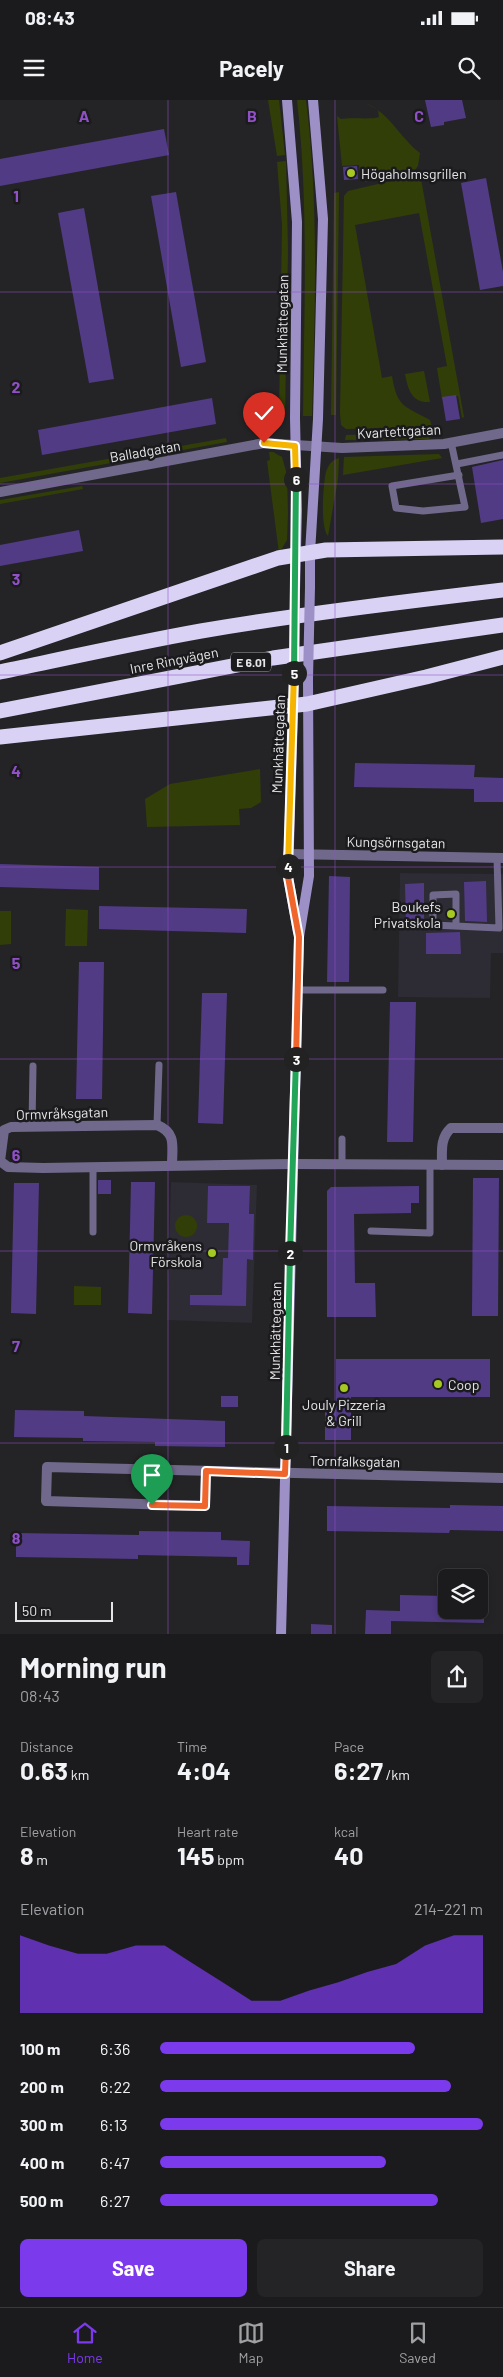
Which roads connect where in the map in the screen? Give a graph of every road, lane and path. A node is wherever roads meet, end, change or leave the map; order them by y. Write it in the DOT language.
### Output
graph roads {
  1 [pos="287,100"];
  2 [pos="313,100"];
  3 [pos="503,433"];
  4 [pos="451,442"];
  5 [pos="295,446"];
  6 [pos="317,447"];
  7 [pos="503,455"];
  8 [pos="457,464"];
  9 [pos="459,475"];
  10 [pos="0,492"];
  11 [pos="503,547"];
  12 [pos="303,554"];
  13 [pos="503,590"];
  14 [pos="503,625"];
  15 [pos="0,653"];
  16 [pos="503,657"];
  17 [pos="0,672"];
  18 [pos="300,705"];
  19 [pos="0,710"];
  20 [pos="0,737"];
  21 [pos="288,854"];
  22 [pos="308,854"];
  23 [pos="500,858"];
  24 [pos="456,926"];
  25 [pos="299,937"];
  26 [pos="298,990"];
  27 [pos="383,990"];
  28 [pos="159,1065"];
  29 [pos="32,1066"];
  30 [pos="157,1124"];
  31 [pos="32,1126"];
  32 [pos="503,1128"];
  33 [pos="342,1139"];
  34 [pos="292,1164"];
  35 [pos="342,1164"];
  36 [pos="430,1164"];
  37 [pos="442,1165"];
  38 [pos="503,1165"];
  39 [pos="172,1166"];
  40 [pos="93,1167"];
  41 [pos="371,1231"];
  42 [pos="93,1232"];
  43 [pos="206,1471"];
  44 [pos="285,1474"];
  45 [pos="503,1478"];
  46 [pos="281,1634"];
  1 -- 5 [label="main road, Munkhättegatan"];
  2 -- 6 [label="main road, Munkhättegatan"];
  3 -- 4 [label="street, Kvartettgatan"];
  4 -- 6 [label="street, Kvartettgatan"];
  4 -- 8 [label="lane"];
  5 -- 6 [label="street, Kvartettgatan"];
  5 -- 10 [label="street, Balladgatan"];
  5 -- 12 [label="main road, Munkhättegatan"];
  6 -- 12 [label="main road, Munkhättegatan"];
  7 -- 8 [label="lane"];
  8 -- 9 [label="lane"];
  9 -- 9 [label="lane"];
  11 -- 12 [label="highway"];
  12 -- 15 [label="highway"];
  12 -- 18 [label="main road, Munkhättegatan, bridge"];
  12 -- 18 [label="main road, Munkhättegatan, bridge"];
  13 -- 17 [label="highway, Inre Ringvägen"];
  14 -- 19 [label="highway, Inre Ringvägen / E 6.01"];
  16 -- 18 [label="highway"];
  18 -- 20 [label="highway"];
  18 -- 21 [label="main road, Munkhättegatan"];
  18 -- 22 [label="main road, Munkhättegatan"];
  21 -- 22 [label="street, Kungsörnsgatan"];
  21 -- 25 [label="main road, Munkhättegatan"];
  22 -- 23 [label="street, Kungsörnsgatan"];
  22 -- 25 [label="main road, Munkhättegatan"];
  23 -- 24 [label="lane"];
  24 -- 24 [label="lane"];
  25 -- 26 [label="main road, Munkhättegatan"];
  26 -- 27 [label="lane"];
  26 -- 34 [label="main road, Munkhättegatan"];
  28 -- 30 [label="lane"];
  29 -- 31 [label="lane"];
  30 -- 31 [label="street, Ormvråksgatan"];
  30 -- 39 [label="street"];
  31 -- 40 [label="street, Ormvråksgatan"];
  32 -- 37 [label="street"];
  33 -- 35 [label="lane"];
  34 -- 35 [label="street, Ormvråksgatan"];
  34 -- 39 [label="street, Ormvråksgatan"];
  34 -- 44 [label="main road, Munkhättegatan"];
  35 -- 36 [label="street, Ormvråksgatan"];
  36 -- 37 [label="street, Ormvråksgatan"];
  36 -- 41 [label="lane"];
  37 -- 38 [label="street, Ormvråksgatan"];
  39 -- 40 [label="street, Ormvråksgatan"];
  40 -- 42 [label="lane"];
  43 -- 43 [label="street, Tornfalksgatan"];
  43 -- 44 [label="street, Tornfalksgatan"];
  44 -- 45 [label="street, Tornfalksgatan"];
  44 -- 46 [label="main road, Munkhättegatan"];
}
